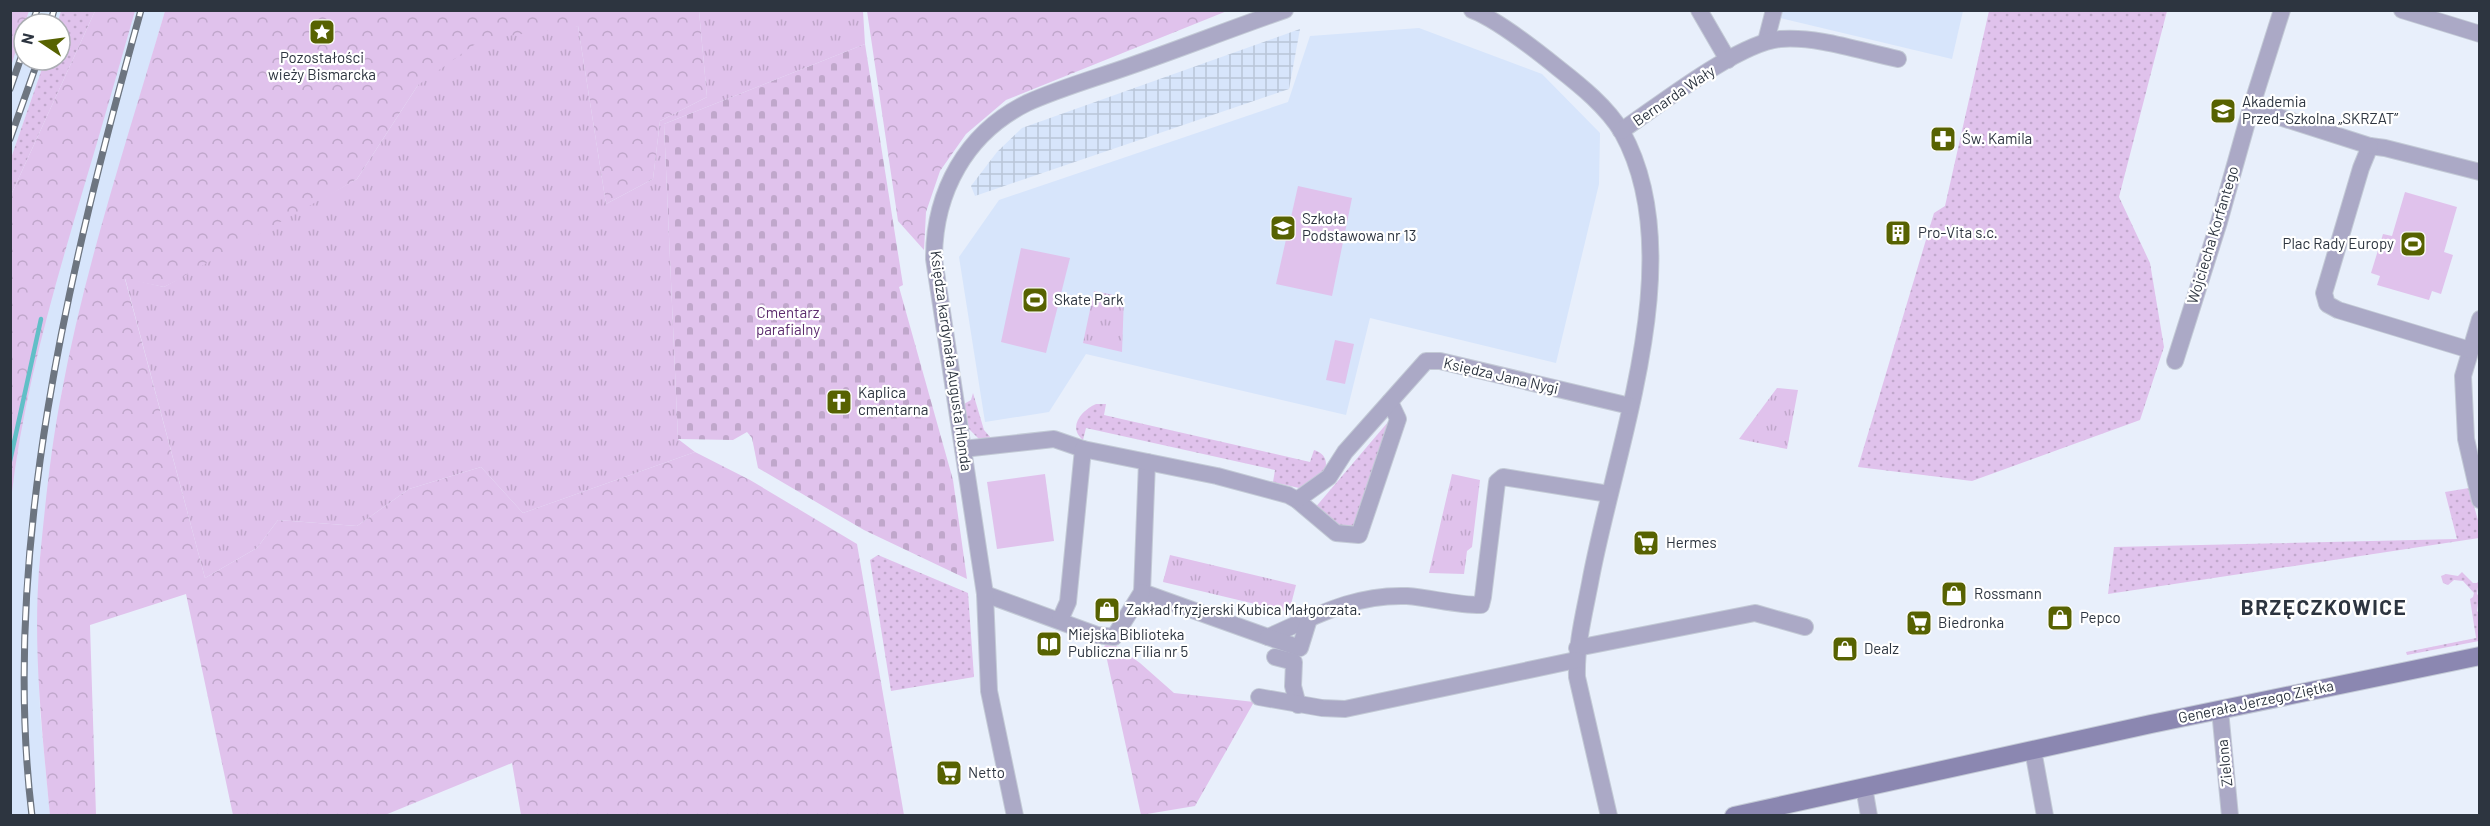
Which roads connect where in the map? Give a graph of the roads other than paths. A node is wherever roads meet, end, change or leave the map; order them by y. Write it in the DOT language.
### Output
graph roads {
  1 [pos="1285,10"];
  2 [pos="1472,10"];
  3 [pos="1699,10"];
  4 [pos="1774,10"];
  5 [pos="2282,10"];
  6 [pos="2402,10"];
  7 [pos="2480,34"];
  8 [pos="1766,41"];
  9 [pos="1898,59"];
  10 [pos="1728,60"];
  11 [pos="2251,108"];
  12 [pos="1621,131"];
  13 [pos="2370,146"];
  14 [pos="2480,172"];
  15 [pos="2480,319"];
  16 [pos="2473,355"];
  17 [pos="2175,361"];
  18 [pos="1390,402"];
  19 [pos="1630,406"];
  20 [pos="963,449"];
  21 [pos="1083,449"];
  22 [pos="1147,462"];
  23 [pos="2476,466"];
  24 [pos="1609,494"];
  25 [pos="1297,500"];
  26 [pos="2480,500"];
  27 [pos="1142,592"];
  28 [pos="985,594"];
  29 [pos="1309,619"];
  30 [pos="1060,620"];
  31 [pos="1805,627"];
  32 [pos="1269,638"];
  33 [pos="1577,654"];
  34 [pos="2480,656"];
  35 [pos="1275,657"];
  36 [pos="1258,697"];
  37 [pos="1298,705"];
  38 [pos="2220,710"];
  39 [pos="2033,750"];
  40 [pos="1864,787"];
  41 [pos="1015,816"];
  42 [pos="1610,816"];
  43 [pos="1734,816"];
  44 [pos="1869,816"];
  45 [pos="2045,816"];
  46 [pos="2230,816"];
  1 -- 20 [label="street, Księdza kardynała Augusta Hlonda"];
  2 -- 12 [label="street"];
  3 -- 10 [label="street, Bernarda Wały"];
  4 -- 8 [label="street"];
  5 -- 11 [label="street, Wojciecha Korfantego"];
  6 -- 7 [label="street"];
  8 -- 9 [label="street, Bernarda Wały"];
  8 -- 10 [label="street, Bernarda Wały"];
  10 -- 12 [label="street, Bernarda Wały"];
  11 -- 13 [label="street"];
  11 -- 17 [label="street, Wojciecha Korfantego"];
  12 -- 19 [label="street"];
  13 -- 14 [label="street"];
  13 -- 16 [label="street"];
  15 -- 16 [label="street"];
  16 -- 23 [label="street"];
  18 -- 19 [label="street, Księdza Jana Nygi"];
  18 -- 25 [label="street, Księdza Jana Nygi"];
  18 -- 25 [label="street"];
  19 -- 24 [label="street"];
  20 -- 21 [label="street"];
  20 -- 28 [label="street, Księdza kardynała Augusta Hlonda"];
  21 -- 22 [label="street"];
  21 -- 30 [label="street"];
  22 -- 25 [label="street"];
  22 -- 27 [label="street"];
  23 -- 26 [label="street"];
  24 -- 29 [label="street"];
  24 -- 33 [label="street"];
  27 -- 30 [label="street"];
  27 -- 32 [label="street"];
  28 -- 30 [label="street"];
  28 -- 41 [label="street"];
  29 -- 32 [label="street"];
  29 -- 32 [label="street"];
  31 -- 33 [label="street"];
  33 -- 37 [label="street"];
  33 -- 42 [label="street"];
  34 -- 38 [label="main road, Generała Jerzego Ziętka"];
  35 -- 37 [label="street"];
  36 -- 37 [label="street"];
  38 -- 39 [label="main road, Generała Jerzego Ziętka"];
  38 -- 46 [label="street, Zielona"];
  39 -- 40 [label="main road, Generała Jerzego Ziętka"];
  39 -- 45 [label="street"];
  40 -- 43 [label="main road, Generała Jerzego Ziętka"];
  40 -- 44 [label="street"];
}
